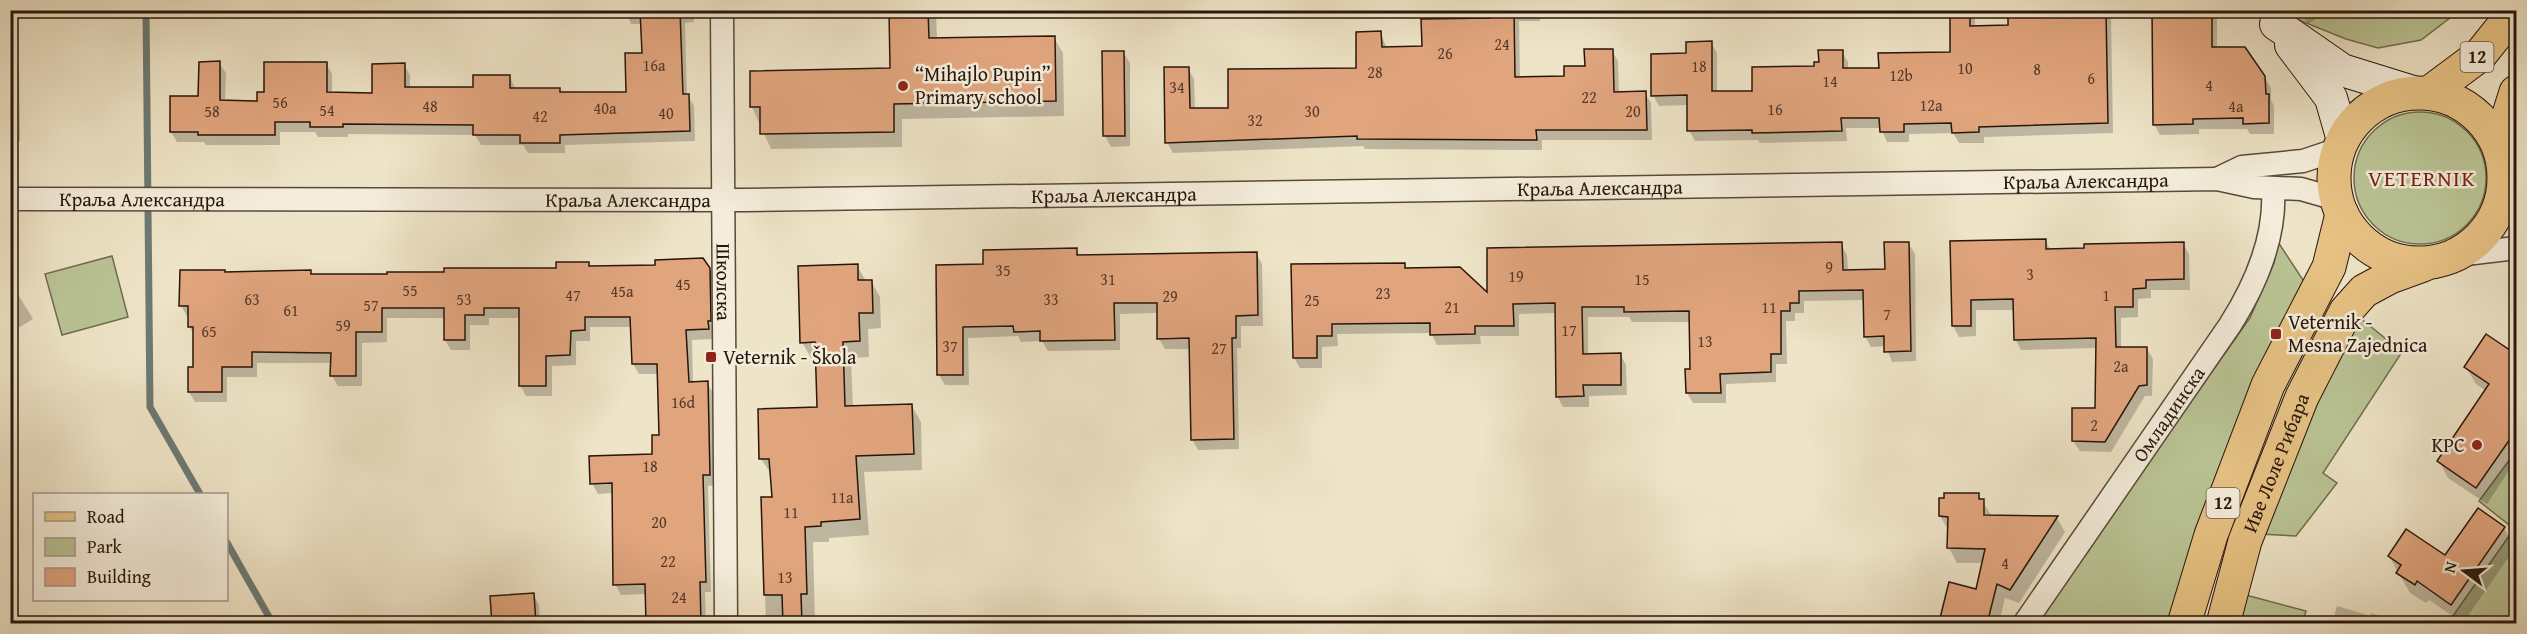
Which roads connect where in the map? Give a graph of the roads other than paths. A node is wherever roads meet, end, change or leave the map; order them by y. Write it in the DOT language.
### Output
graph roads {
  1 [pos="722,10"];
  2 [pos="2516,10"];
  3 [pos="2271,17"];
  4 [pos="2517,92"];
  5 [pos="2421,93"];
  6 [pos="2341,145"];
  7 [pos="2508,172"];
  8 [pos="2217,179"];
  9 [pos="2273,189"];
  10 [pos="10,199"];
  11 [pos="724,200"];
  12 [pos="2339,206"];
  13 [pos="2517,248"];
  14 [pos="2442,259"];
  15 [pos="726,624"];
  16 [pos="2024,624"];
  17 [pos="2184,624"];
  18 [pos="2223,624"];
  1 -- 11 [label="street, Школска"];
  2 -- 5 [label="main road, 12"];
  3 -- 5 [label="street"];
  3 -- 6 [label="street"];
  4 -- 7 [label="main road, 12"];
  5 -- 6 [label="main road, 12"];
  5 -- 7 [label="main road, 12"];
  6 -- 8 [label="street"];
  6 -- 12 [label="main road, 12"];
  7 -- 14 [label="main road, 12"];
  8 -- 9 [label="street"];
  8 -- 11 [label="street, Краља Александра"];
  9 -- 12 [label="street"];
  9 -- 16 [label="street, Омладинска"];
  10 -- 11 [label="street, Краља Александра"];
  11 -- 15 [label="street, Школска"];
  12 -- 14 [label="main road"];
  12 -- 17 [label="main road, Иве Лоле Рибара / 12"];
  13 -- 14 [label="street"];
  14 -- 18 [label="main road, Иве Лоле Рибара / 12"];
}
